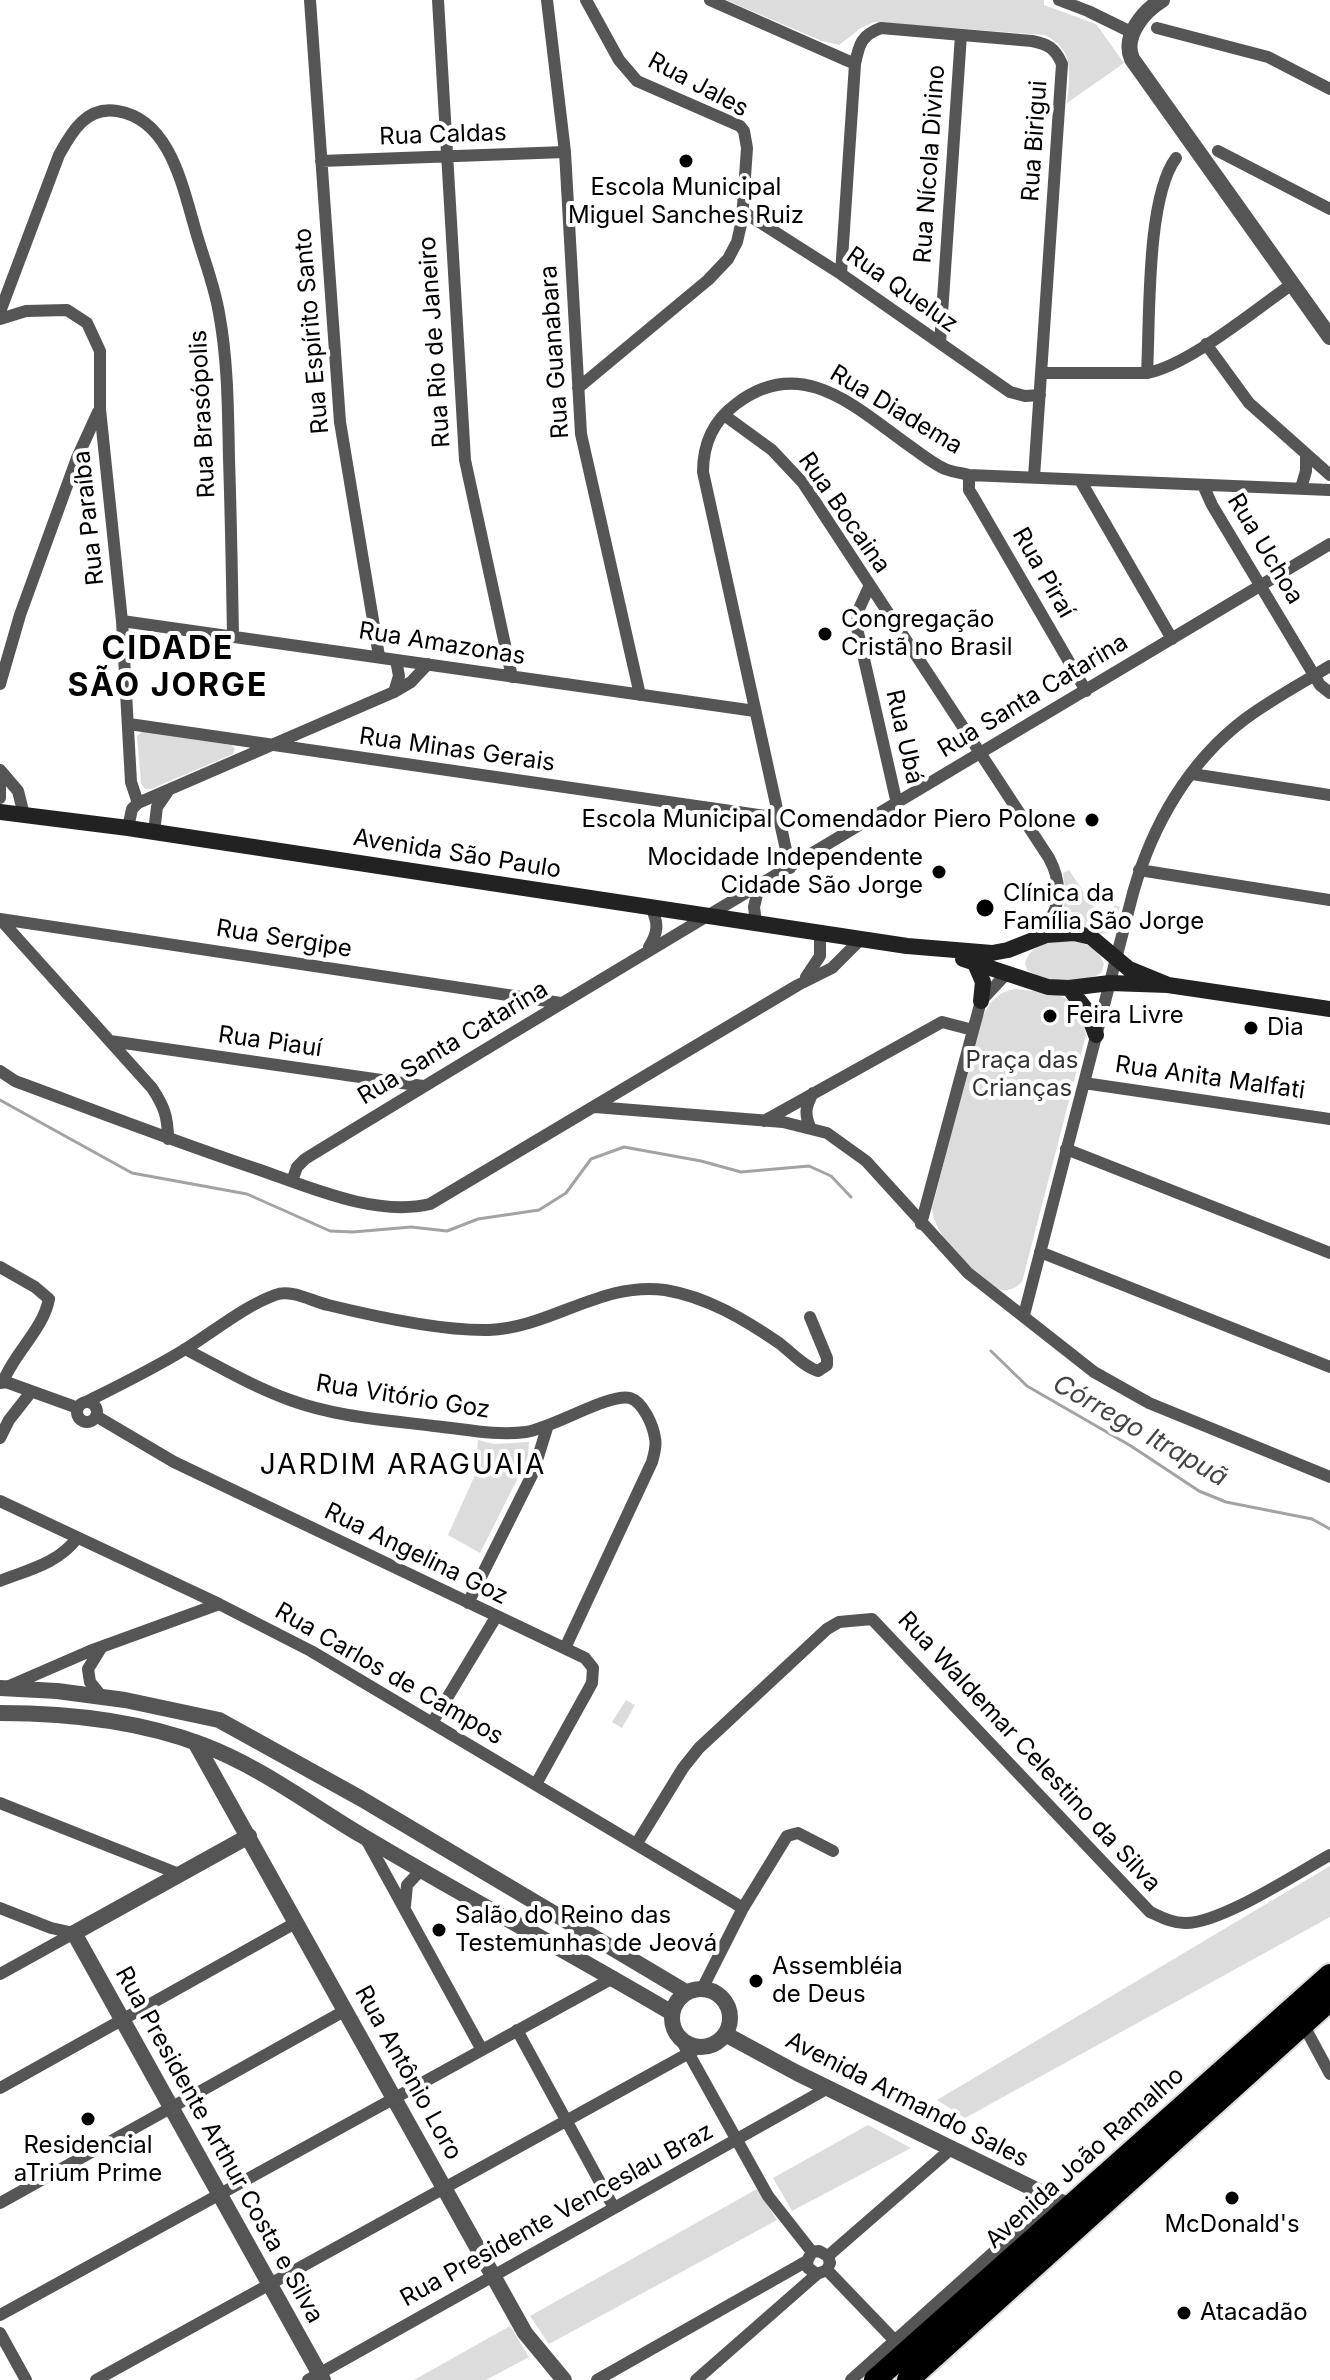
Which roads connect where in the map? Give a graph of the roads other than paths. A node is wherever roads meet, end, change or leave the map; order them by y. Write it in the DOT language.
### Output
graph roads {
  1 [pos="310,0"];
  2 [pos="438,0"];
  3 [pos="547,0"];
  4 [pos="586,0"];
  5 [pos="710,0"];
  6 [pos="1059,0"];
  7 [pos="1162,0"];
  8 [pos="1157,28"];
  9 [pos="1133,33"];
  10 [pos="961,35"];
  11 [pos="855,64"];
  12 [pos="1330,89"];
  13 [pos="1218,151"];
  14 [pos="565,152"];
  15 [pos="445,156"];
  16 [pos="1176,158"];
  17 [pos="321,161"];
  18 [pos="1330,209"];
  19 [pos="742,211"];
  20 [pos="841,274"];
  21 [pos="1291,285"];
  22 [pos="0,312"];
  23 [pos="0,319"];
  24 [pos="1330,337"];
  25 [pos="940,343"];
  26 [pos="1206,344"];
  27 [pos="1041,373"];
  28 [pos="1147,373"];
  29 [pos="578,388"];
  30 [pos="1040,395"];
  31 [pos="100,409"];
  32 [pos="724,415"];
  33 [pos="1306,455"];
  34 [pos="969,475"];
  35 [pos="1330,475"];
  36 [pos="1034,477"];
  37 [pos="1080,480"];
  38 [pos="1203,485"];
  39 [pos="1301,488"];
  40 [pos="1330,490"];
  41 [pos="1330,544"];
  42 [pos="1261,586"];
  43 [pos="869,587"];
  44 [pos="122,621"];
  45 [pos="233,636"];
  46 [pos="1172,639"];
  47 [pos="379,656"];
  48 [pos="396,660"];
  49 [pos="428,664"];
  50 [pos="1330,666"];
  51 [pos="1315,675"];
  52 [pos="512,677"];
  53 [pos="0,684"];
  54 [pos="1086,691"];
  55 [pos="394,692"];
  56 [pos="1330,693"];
  57 [pos="640,695"];
  58 [pos="755,711"];
  59 [pos="129,724"];
  60 [pos="274,746"];
  61 [pos="980,754"];
  62 [pos="0,773"];
  63 [pos="1192,774"];
  64 [pos="169,790"];
  65 [pos="1330,795"];
  66 [pos="0,798"];
  67 [pos="138,803"];
  68 [pos="897,804"];
  69 [pos="0,812"];
  70 [pos="24,815"];
  71 [pos="779,818"];
  72 [pos="128,828"];
  73 [pos="154,832"];
  74 [pos="790,868"];
  75 [pos="1139,870"];
  76 [pos="759,886"];
  77 [pos="1330,900"];
  78 [pos="651,908"];
  79 [pos="705,916"];
  80 [pos="0,919"];
  81 [pos="756,923"];
  82 [pos="820,933"];
  83 [pos="861,939"];
  84 [pos="1032,939"];
  85 [pos="907,946"];
  86 [pos="647,950"];
  87 [pos="1117,956"];
  88 [pos="974,961"];
  89 [pos="1008,972"];
  90 [pos="1110,983"];
  91 [pos="798,985"];
  92 [pos="1168,985"];
  93 [pos="1069,988"];
  94 [pos="981,1001"];
  95 [pos="561,1003"];
  96 [pos="1330,1009"];
  97 [pos="973,1030"];
  98 [pos="1096,1035"];
  99 [pos="110,1041"];
  100 [pos="0,1071"];
  101 [pos="1084,1083"];
  102 [pos="423,1086"];
  103 [pos="813,1093"];
  104 [pos="594,1107"];
  105 [pos="1330,1119"];
  106 [pos="764,1121"];
  107 [pos="810,1127"];
  108 [pos="168,1139"];
  109 [pos="1066,1149"];
  110 [pos="292,1181"];
  111 [pos="921,1224"];
  112 [pos="1040,1252"];
  113 [pos="1330,1253"];
  114 [pos="0,1267"];
  115 [pos="1024,1315"];
  116 [pos="810,1317"];
  117 [pos="185,1349"];
  118 [pos="1330,1367"];
  119 [pos="2,1383"];
  120 [pos="31,1392"];
  121 [pos="89,1409"];
  122 [pos="547,1428"];
  123 [pos="0,1438"];
  124 [pos="1330,1477"];
  125 [pos="0,1501"];
  126 [pos="77,1538"];
  127 [pos="0,1581"];
  128 [pos="468,1603"];
  129 [pos="219,1604"];
  130 [pos="496,1617"];
  131 [pos="101,1648"];
  132 [pos="565,1648"];
  133 [pos="2,1688"];
  134 [pos="103,1698"];
  135 [pos="0,1713"];
  136 [pos="209,1717"];
  137 [pos="432,1723"];
  138 [pos="232,1726"];
  139 [pos="195,1742"];
  140 [pos="229,1756"];
  141 [pos="220,1783"];
  142 [pos="536,1784"];
  143 [pos="0,1803"];
  144 [pos="249,1836"];
  145 [pos="365,1837"];
  146 [pos="637,1843"];
  147 [pos="833,1851"];
  148 [pos="1330,1855"];
  149 [pos="422,1869"];
  150 [pos="179,1874"];
  151 [pos="0,1908"];
  152 [pos="743,1908"];
  153 [pos="405,1910"];
  154 [pos="297,1922"];
  155 [pos="74,1933"];
  156 [pos="0,1974"];
  157 [pos="1330,1975"];
  158 [pos="613,1978"];
  159 [pos="694,1990"];
  160 [pos="1330,2000"];
  161 [pos="346,2010"];
  162 [pos="672,2013"];
  163 [pos="123,2021"];
  164 [pos="1303,2024"];
  165 [pos="517,2030"];
  166 [pos="725,2034"];
  167 [pos="690,2044"];
  168 [pos="482,2050"];
  169 [pos="670,2063"];
  170 [pos="1330,2074"];
  171 [pos="0,2088"];
  172 [pos="828,2088"];
  173 [pos="395,2098"];
  174 [pos="171,2107"];
  175 [pos="566,2121"];
  176 [pos="737,2139"];
  177 [pos="951,2149"];
  178 [pos="445,2188"];
  179 [pos="219,2194"];
  180 [pos="0,2203"];
  181 [pos="1061,2203"];
  182 [pos="614,2208"];
  183 [pos="1091,2217"];
  184 [pos="828,2256"];
  185 [pos="809,2257"];
  186 [pos="822,2272"];
  187 [pos="494,2276"];
  188 [pos="269,2284"];
  189 [pos="0,2315"];
  190 [pos="0,2333"];
  191 [pos="900,2346"];
  192 [pos="317,2378"];
  193 [pos="26,2380"];
  194 [pos="96,2380"];
  195 [pos="564,2380"];
  196 [pos="597,2380"];
  197 [pos="696,2380"];
  198 [pos="851,2380"];
  199 [pos="875,2380"];
  200 [pos="908,2380"];
  1 -- 17 [label="street, Rua Espírito Santo"];
  2 -- 15 [label="street, Rua Rio de Janeiro"];
  3 -- 14 [label="street, Rua Guanabara"];
  4 -- 19 [label="street, Rua Jales"];
  5 -- 11 [label="street"];
  6 -- 9 [label="street"];
  7 -- 9 [label="street"];
  8 -- 12 [label="street"];
  9 -- 21 [label="street"];
  10 -- 11 [label="street, Rua Birigui"];
  10 -- 25 [label="street, Rua Nícola Divino"];
  10 -- 27 [label="street, Rua Birigui"];
  11 -- 20 [label="street"];
  13 -- 18 [label="street"];
  14 -- 15 [label="street, Rua Caldas"];
  14 -- 29 [label="street, Rua Guanabara"];
  15 -- 17 [label="street, Rua Caldas"];
  15 -- 52 [label="street, Rua Rio de Janeiro"];
  16 -- 28 [label="street"];
  17 -- 47 [label="street, Rua Espírito Santo"];
  19 -- 20 [label="street, Rua Queluz"];
  19 -- 29 [label="street, Rua Jales"];
  20 -- 25 [label="street, Rua Queluz"];
  21 -- 24 [label="street"];
  21 -- 26 [label="street"];
  22 -- 45 [label="street, Rua Brasópolis"];
  23 -- 31 [label="street, Rua Paraíba"];
  25 -- 30 [label="street, Rua Queluz"];
  26 -- 28 [label="street"];
  26 -- 33 [label="street"];
  27 -- 28 [label="street"];
  27 -- 30 [label="street, Rua Birigui"];
  29 -- 57 [label="street, Rua Guanabara"];
  30 -- 36 [label="street, Rua Birigui"];
  31 -- 44 [label="street, Rua Paraíba"];
  31 -- 53 [label="street"];
  32 -- 34 [label="street, Rua Diadema"];
  32 -- 43 [label="street, Rua Bocaina"];
  32 -- 58 [label="street, Rua Diadema"];
  33 -- 35 [label="street"];
  33 -- 39 [label="street"];
  34 -- 36 [label="street, Rua Diadema"];
  34 -- 54 [label="street, Rua Piraí"];
  36 -- 37 [label="street, Rua Diadema"];
  37 -- 38 [label="street, Rua Diadema"];
  37 -- 46 [label="street"];
  38 -- 39 [label="street, Rua Diadema"];
  38 -- 42 [label="street, Rua Uchoa"];
  39 -- 40 [label="street, Rua Diadema"];
  41 -- 42 [label="street, Rua Santa Catarina"];
  42 -- 46 [label="street, Rua Santa Catarina"];
  42 -- 51 [label="street, Rua Uchoa"];
  43 -- 61 [label="street, Rua Bocaina"];
  43 -- 68 [label="street, Rua Ubá"];
  44 -- 45 [label="street, Rua Amazonas"];
  44 -- 59 [label="street, Rua Paraíba"];
  45 -- 47 [label="street, Rua Amazonas"];
  46 -- 54 [label="street, Rua Santa Catarina"];
  47 -- 48 [label="street, Rua Amazonas"];
  48 -- 49 [label="street, Rua Amazonas"];
  48 -- 55 [label="street"];
  49 -- 52 [label="street, Rua Amazonas"];
  49 -- 55 [label="street"];
  50 -- 51 [label="street"];
  51 -- 56 [label="street, Rua Uchoa"];
  51 -- 63 [label="street"];
  52 -- 57 [label="street, Rua Amazonas"];
  54 -- 61 [label="street, Rua Santa Catarina"];
  55 -- 60 [label="street"];
  57 -- 58 [label="street, Rua Amazonas"];
  58 -- 71 [label="street, Rua Diadema"];
  59 -- 60 [label="street, Rua Minas Gerais"];
  59 -- 67 [label="street, Rua Paraíba"];
  60 -- 64 [label="street"];
  60 -- 71 [label="street, Rua Minas Gerais"];
  61 -- 68 [label="street, Rua Santa Catarina"];
  61 -- 84 [label="street, Rua Bocaina"];
  62 -- 66 [label="street"];
  62 -- 70 [label="street"];
  63 -- 65 [label="street"];
  63 -- 75 [label="street"];
  64 -- 67 [label="street"];
  64 -- 73 [label="street"];
  67 -- 72 [label="street"];
  68 -- 74 [label="street, Rua Santa Catarina"];
  69 -- 70 [label="main road, Avenida São Paulo"];
  70 -- 72 [label="main road, Avenida São Paulo"];
  71 -- 74 [label="street, Rua Diadema"];
  72 -- 73 [label="main road, Avenida São Paulo"];
  73 -- 78 [label="main road, Avenida São Paulo"];
  74 -- 76 [label="street, Rua Santa Catarina"];
  75 -- 77 [label="street"];
  75 -- 87 [label="street"];
  76 -- 79 [label="street, Rua Santa Catarina"];
  76 -- 81 [label="street"];
  78 -- 79 [label="main road, Avenida São Paulo"];
  78 -- 86 [label="street"];
  79 -- 81 [label="main road, Avenida São Paulo"];
  79 -- 86 [label="street, Rua Santa Catarina"];
  80 -- 95 [label="street, Rua Sergipe"];
  80 -- 99 [label="street"];
  81 -- 82 [label="main road, Avenida São Paulo"];
  82 -- 83 [label="main road, Avenida São Paulo"];
  82 -- 91 [label="street"];
  83 -- 85 [label="main road, Avenida São Paulo"];
  83 -- 91 [label="street"];
  84 -- 85 [label="main road, Avenida São Paulo"];
  84 -- 87 [label="main road, Avenida São Paulo"];
  84 -- 89 [label="main road"];
  85 -- 88 [label="main road, Avenida São Paulo"];
  86 -- 95 [label="street, Rua Santa Catarina"];
  87 -- 90 [label="street"];
  87 -- 92 [label="main road, Avenida São Paulo"];
  88 -- 89 [label="main road, Avenida São Paulo"];
  88 -- 94 [label="main road"];
  89 -- 93 [label="main road, Avenida São Paulo"];
  89 -- 94 [label="street"];
  90 -- 92 [label="main road, Avenida São Paulo"];
  90 -- 93 [label="main road, Avenida São Paulo"];
  90 -- 98 [label="street"];
  91 -- 104 [label="street"];
  92 -- 96 [label="main road, Avenida São Paulo"];
  93 -- 98 [label="main road"];
  94 -- 97 [label="street"];
  95 -- 102 [label="street, Rua Santa Catarina"];
  97 -- 103 [label="street"];
  97 -- 111 [label="street"];
  98 -- 101 [label="street"];
  99 -- 102 [label="street, Rua Piauí"];
  99 -- 108 [label="street"];
  100 -- 108 [label="street"];
  101 -- 105 [label="street, Rua Anita Malfati"];
  101 -- 109 [label="street"];
  102 -- 110 [label="street, Rua Santa Catarina"];
  103 -- 106 [label="street"];
  103 -- 107 [label="street"];
  104 -- 106 [label="street"];
  104 -- 110 [label="street"];
  106 -- 107 [label="street"];
  107 -- 111 [label="street"];
  108 -- 110 [label="street"];
  109 -- 112 [label="street"];
  109 -- 113 [label="street"];
  111 -- 115 [label="street"];
  112 -- 115 [label="street"];
  112 -- 118 [label="street"];
  114 -- 119 [label="street"];
  115 -- 124 [label="street"];
  116 -- 117 [label="street"];
  117 -- 121 [label="street"];
  117 -- 122 [label="street, Rua Vitório Goz"];
  119 -- 120 [label="street, Rua Angelina Goz"];
  120 -- 121 [label="street, Rua Angelina Goz"];
  120 -- 123 [label="street"];
  121 -- 128 [label="street, Rua Angelina Goz"];
  122 -- 128 [label="street"];
  122 -- 132 [label="street, Rua Vitório Goz"];
  125 -- 126 [label="street, Rua Carlos de Campos"];
  126 -- 127 [label="street"];
  126 -- 129 [label="street, Rua Carlos de Campos"];
  128 -- 130 [label="street, Rua Angelina Goz"];
  129 -- 131 [label="street"];
  129 -- 137 [label="street, Rua Carlos de Campos"];
  130 -- 132 [label="street, Rua Angelina Goz"];
  130 -- 137 [label="street"];
  131 -- 133 [label="street"];
  131 -- 134 [label="street"];
  132 -- 142 [label="street, Rua Angelina Goz"];
  133 -- 134 [label="street"];
  134 -- 136 [label="street"];
  135 -- 139 [label="street"];
  136 -- 138 [label="street"];
  136 -- 139 [label="street"];
  137 -- 142 [label="street, Rua Carlos de Campos"];
  138 -- 140 [label="street"];
  138 -- 159 [label="street"];
  139 -- 140 [label="street"];
  139 -- 141 [label="street, Rua Antônio Loro"];
  140 -- 141 [label="street"];
  140 -- 145 [label="street"];
  141 -- 144 [label="street, Rua Antônio Loro"];
  142 -- 146 [label="street, Rua Carlos de Campos"];
  143 -- 150 [label="street"];
  144 -- 150 [label="street"];
  144 -- 154 [label="street, Rua Antônio Loro"];
  145 -- 149 [label="street"];
  145 -- 153 [label="street"];
  146 -- 148 [label="street, Rua Waldemar Celestino da Silva"];
  146 -- 152 [label="street, Rua Carlos de Campos"];
  147 -- 152 [label="street"];
  149 -- 153 [label="street"];
  149 -- 158 [label="street"];
  150 -- 155 [label="street"];
  151 -- 155 [label="street"];
  152 -- 159 [label="street"];
  153 -- 168 [label="street"];
  154 -- 161 [label="street, Rua Antônio Loro"];
  154 -- 163 [label="street"];
  155 -- 156 [label="street"];
  155 -- 163 [label="street, Rua Presidente Arthur Costa e Silva"];
  157 -- 181 [label="highway, Avenida João Ramalho"];
  158 -- 162 [label="street"];
  158 -- 165 [label="street"];
  159 -- 162 [label="street"];
  159 -- 166 [label="street"];
  160 -- 164 [label="highway, Avenida João Ramalho"];
  161 -- 173 [label="street, Rua Antônio Loro"];
  161 -- 174 [label="street"];
  162 -- 167 [label="street"];
  163 -- 171 [label="street"];
  163 -- 174 [label="street, Rua Presidente Arthur Costa e Silva"];
  164 -- 170 [label="street"];
  164 -- 183 [label="highway, Avenida João Ramalho"];
  165 -- 168 [label="street"];
  165 -- 175 [label="street"];
  166 -- 167 [label="street"];
  166 -- 172 [label="street, Avenida Armando Sales"];
  167 -- 169 [label="street"];
  167 -- 169 [label="street"];
  167 -- 176 [label="street"];
  168 -- 173 [label="street"];
  169 -- 175 [label="street"];
  172 -- 176 [label="street, Rua Presidente Venceslau Braz"];
  172 -- 177 [label="street, Avenida Armando Sales"];
  173 -- 178 [label="street, Rua Antônio Loro"];
  173 -- 179 [label="street"];
  174 -- 179 [label="street, Rua Presidente Arthur Costa e Silva"];
  174 -- 180 [label="street"];
  175 -- 178 [label="street"];
  175 -- 182 [label="street"];
  176 -- 182 [label="street, Rua Presidente Venceslau Braz"];
  176 -- 185 [label="street"];
  177 -- 181 [label="street, Avenida Armando Sales"];
  177 -- 184 [label="street"];
  178 -- 187 [label="street, Rua Antônio Loro"];
  178 -- 188 [label="street"];
  179 -- 188 [label="street, Rua Presidente Arthur Costa e Silva"];
  179 -- 189 [label="street"];
  181 -- 183 [label="highway"];
  181 -- 191 [label="highway, Avenida João Ramalho"];
  182 -- 187 [label="street, Rua Presidente Venceslau Braz"];
  183 -- 200 [label="highway, Avenida João Ramalho"];
  184 -- 185 [label="street"];
  184 -- 186 [label="street"];
  185 -- 186 [label="street"];
  185 -- 196 [label="street"];
  186 -- 191 [label="street"];
  186 -- 197 [label="street"];
  187 -- 192 [label="street, Rua Presidente Venceslau Braz"];
  187 -- 195 [label="street, Rua Antônio Loro"];
  188 -- 192 [label="street, Rua Presidente Arthur Costa e Silva"];
  188 -- 194 [label="street"];
  190 -- 193 [label="street"];
  191 -- 198 [label="street"];
  191 -- 199 [label="highway, Avenida João Ramalho"];
}
